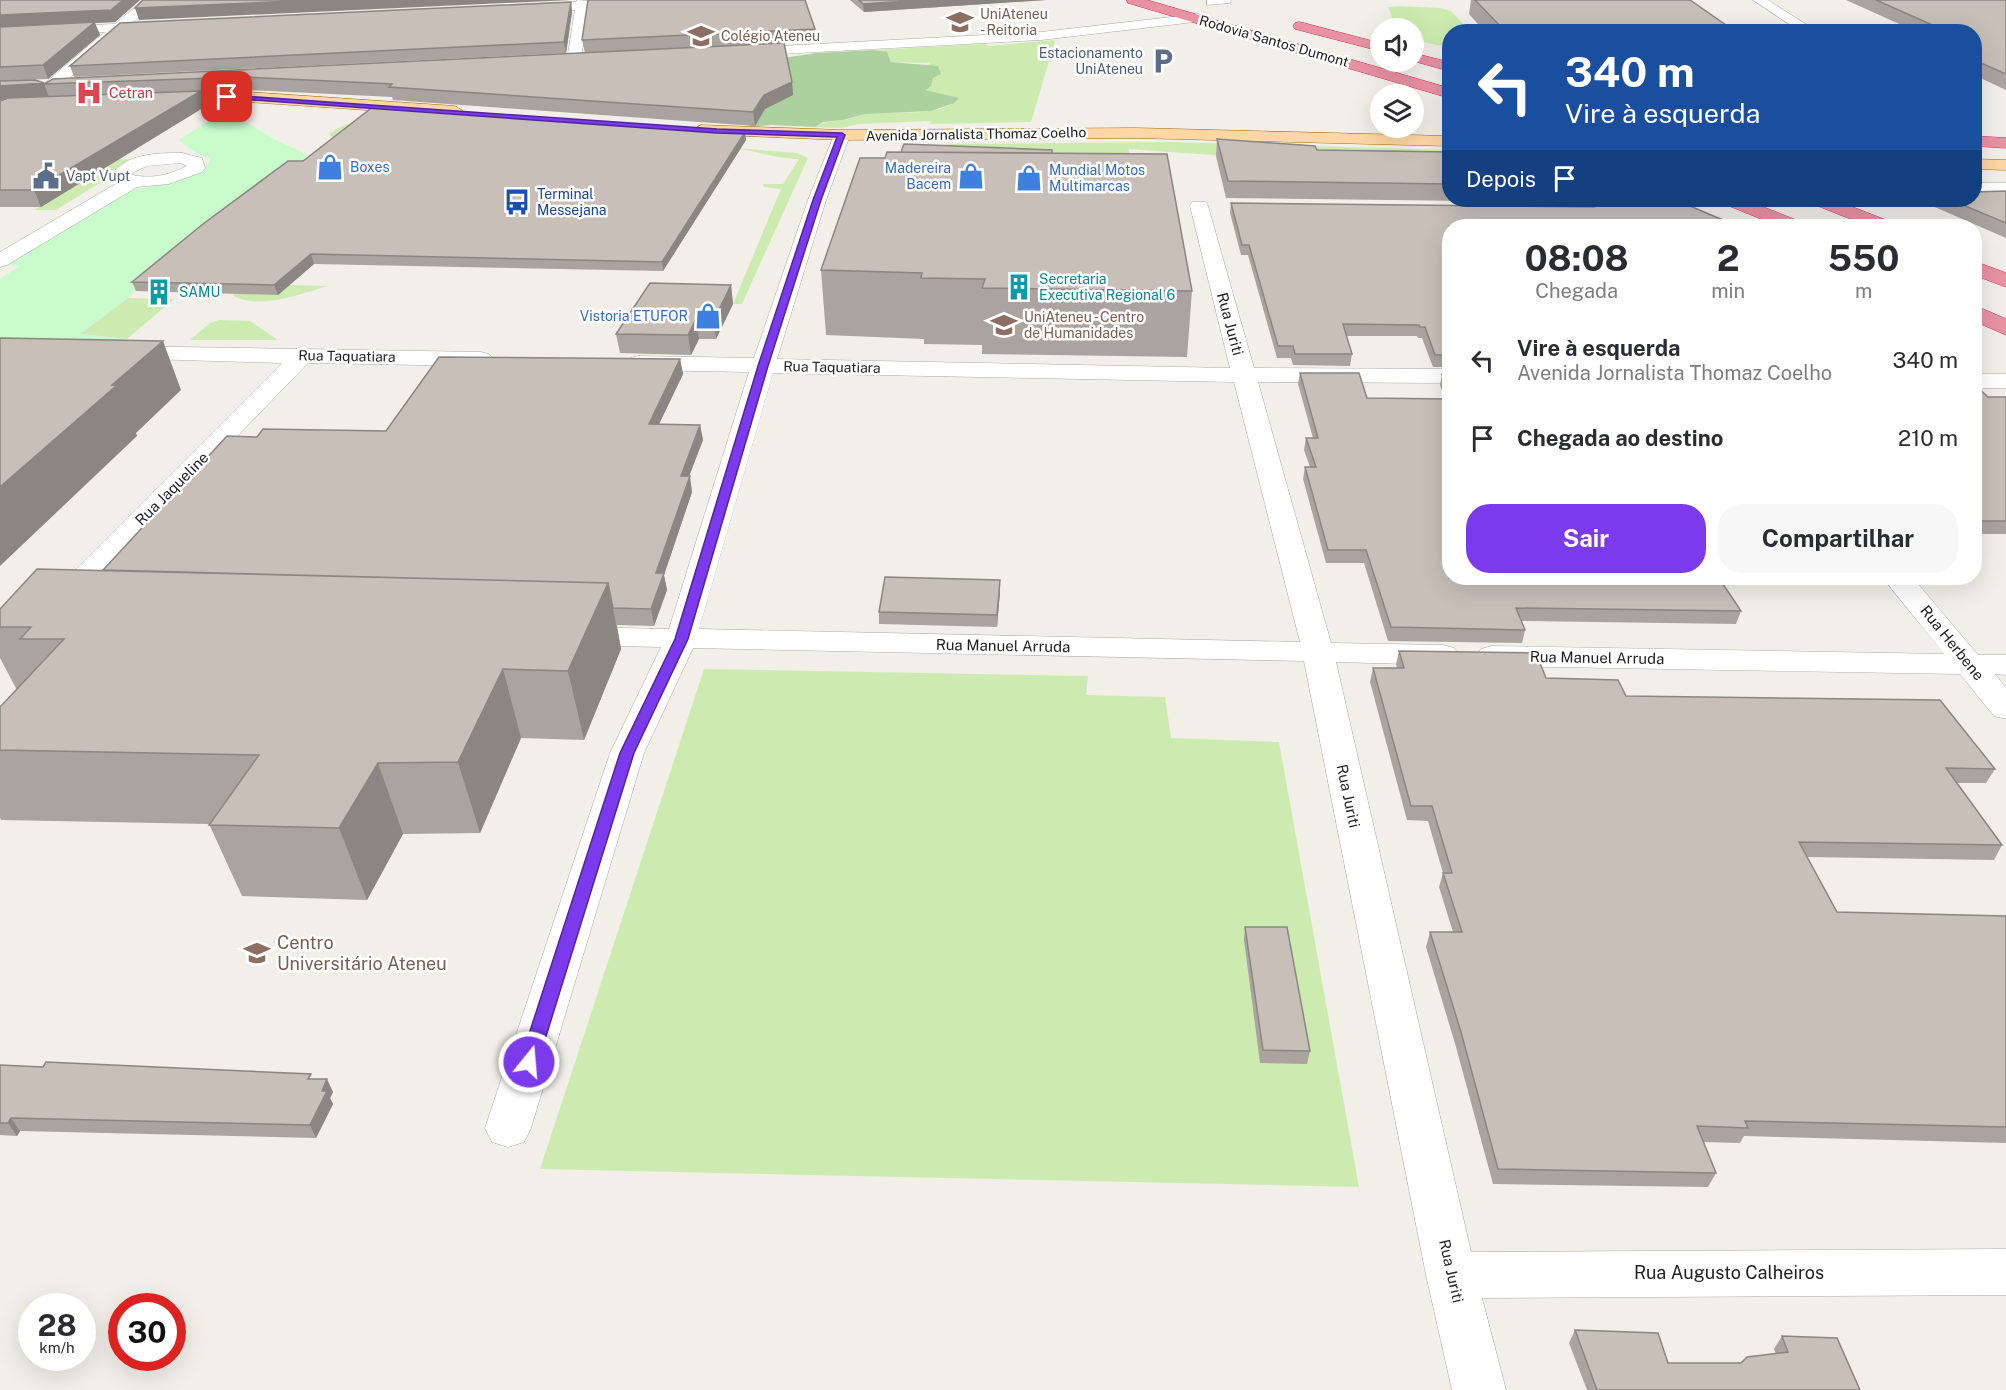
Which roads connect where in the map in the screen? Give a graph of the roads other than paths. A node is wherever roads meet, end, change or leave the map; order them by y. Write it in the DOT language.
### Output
graph roads {
  1 [pos="151,0"];
  2 [pos="711,0"];
  3 [pos="1133,0"];
  4 [pos="1759,0"];
  5 [pos="583,3"];
  6 [pos="511,9"];
  7 [pos="1198,18"];
  8 [pos="1289,23"];
  9 [pos="1797,24"];
  10 [pos="179,25"];
  11 [pos="119,27"];
  12 [pos="0,33"];
  13 [pos="1370,44"];
  14 [pos="726,53"];
  15 [pos="574,60"];
  16 [pos="1424,60"];
  17 [pos="1442,65"];
  18 [pos="251,81"];
  19 [pos="76,84"];
  20 [pos="54,85"];
  21 [pos="21,87"];
  22 [pos="1442,91"];
  23 [pos="227,97"];
  24 [pos="32,107"];
  25 [pos="681,133"];
  26 [pos="840,140"];
  27 [pos="1442,141"];
  28 [pos="1982,142"];
  29 [pos="2006,143"];
  30 [pos="1442,147"];
  31 [pos="1982,157"];
  32 [pos="2006,158"];
  33 [pos="1982,164"];
  34 [pos="2006,165"];
  35 [pos="134,181"];
  36 [pos="1982,188"];
  37 [pos="2006,188"];
  38 [pos="1199,206"];
  39 [pos="1577,207"];
  40 [pos="1748,207"];
  41 [pos="1839,207"];
  42 [pos="1568,209"];
  43 [pos="1777,219"];
  44 [pos="1868,219"];
  45 [pos="0,261"];
  46 [pos="1982,270"];
  47 [pos="2006,281"];
  48 [pos="1982,316"];
  49 [pos="2006,327"];
  50 [pos="105,352"];
  51 [pos="303,355"];
  52 [pos="501,360"];
  53 [pos="617,362"];
  54 [pos="763,366"];
  55 [pos="1243,375"];
  56 [pos="1442,376"];
  57 [pos="1982,381"];
  58 [pos="2006,381"];
  59 [pos="1904,585"];
  60 [pos="76,623"];
  61 [pos="551,636"];
  62 [pos="681,639"];
  63 [pos="1318,652"];
  64 [pos="1970,664"];
  65 [pos="2006,665"];
  66 [pos="2006,709"];
  67 [pos="508,1128"];
  68 [pos="2006,1272"];
  69 [pos="1451,1275"];
  70 [pos="1479,1390"];
  1 -- 11 [label="street"];
  2 -- 5 [label="street"];
  3 -- 7 [label="highway, Rodovia Santos Dumont"];
  4 -- 9 [label="street"];
  5 -- 6 [label="street"];
  5 -- 15 [label="street"];
  7 -- 14 [label="street"];
  7 -- 22 [label="highway, Rodovia Santos Dumont"];
  8 -- 13 [label="highway, Rodovia Santos Dumont"];
  10 -- 11 [label="street"];
  11 -- 12 [label="street"];
  11 -- 20 [label="street"];
  16 -- 17 [label="highway"];
  18 -- 23 [label="street"];
  19 -- 20 [label="street"];
  20 -- 21 [label="street"];
  20 -- 24 [label="street"];
  23 -- 23 [label="main road"];
  25 -- 26 [label="main road, Avenida Jornalista Thomaz Coelho"];
  26 -- 27 [label="main road, Avenida Jornalista Thomaz Coelho"];
  26 -- 30 [label="main road, Avenida Jornalista Thomaz Coelho"];
  26 -- 54 [label="street"];
  28 -- 29 [label="highway"];
  31 -- 32 [label="main road"];
  33 -- 34 [label="main road"];
  35 -- 45 [label="street"];
  36 -- 37 [label="street"];
  38 -- 55 [label="street, Rua Juriti"];
  39 -- 42 [label="street"];
  40 -- 43 [label="highway"];
  41 -- 44 [label="highway"];
  46 -- 47 [label="highway"];
  48 -- 49 [label="highway"];
  50 -- 51 [label="street, Rua Taquatiara"];
  51 -- 52 [label="street, Rua Taquatiara"];
  51 -- 60 [label="street, Rua Jaqueline"];
  53 -- 54 [label="street, Rua Taquatiara"];
  54 -- 55 [label="street, Rua Taquatiara"];
  54 -- 62 [label="street"];
  55 -- 56 [label="street, Rua Taquatiara"];
  55 -- 63 [label="street, Rua Juriti"];
  57 -- 58 [label="street"];
  59 -- 64 [label="street, Rua Herbene"];
  61 -- 62 [label="street, Rua Manuel Arruda"];
  62 -- 63 [label="street, Rua Manuel Arruda"];
  62 -- 67 [label="street"];
  63 -- 64 [label="street, Rua Manuel Arruda"];
  63 -- 69 [label="street, Rua Juriti"];
  64 -- 65 [label="street, Rua Manuel Arruda"];
  64 -- 66 [label="street, Rua Herbene"];
  68 -- 69 [label="street, Rua Augusto Calheiros"];
  69 -- 70 [label="street, Rua Juriti"];
}
